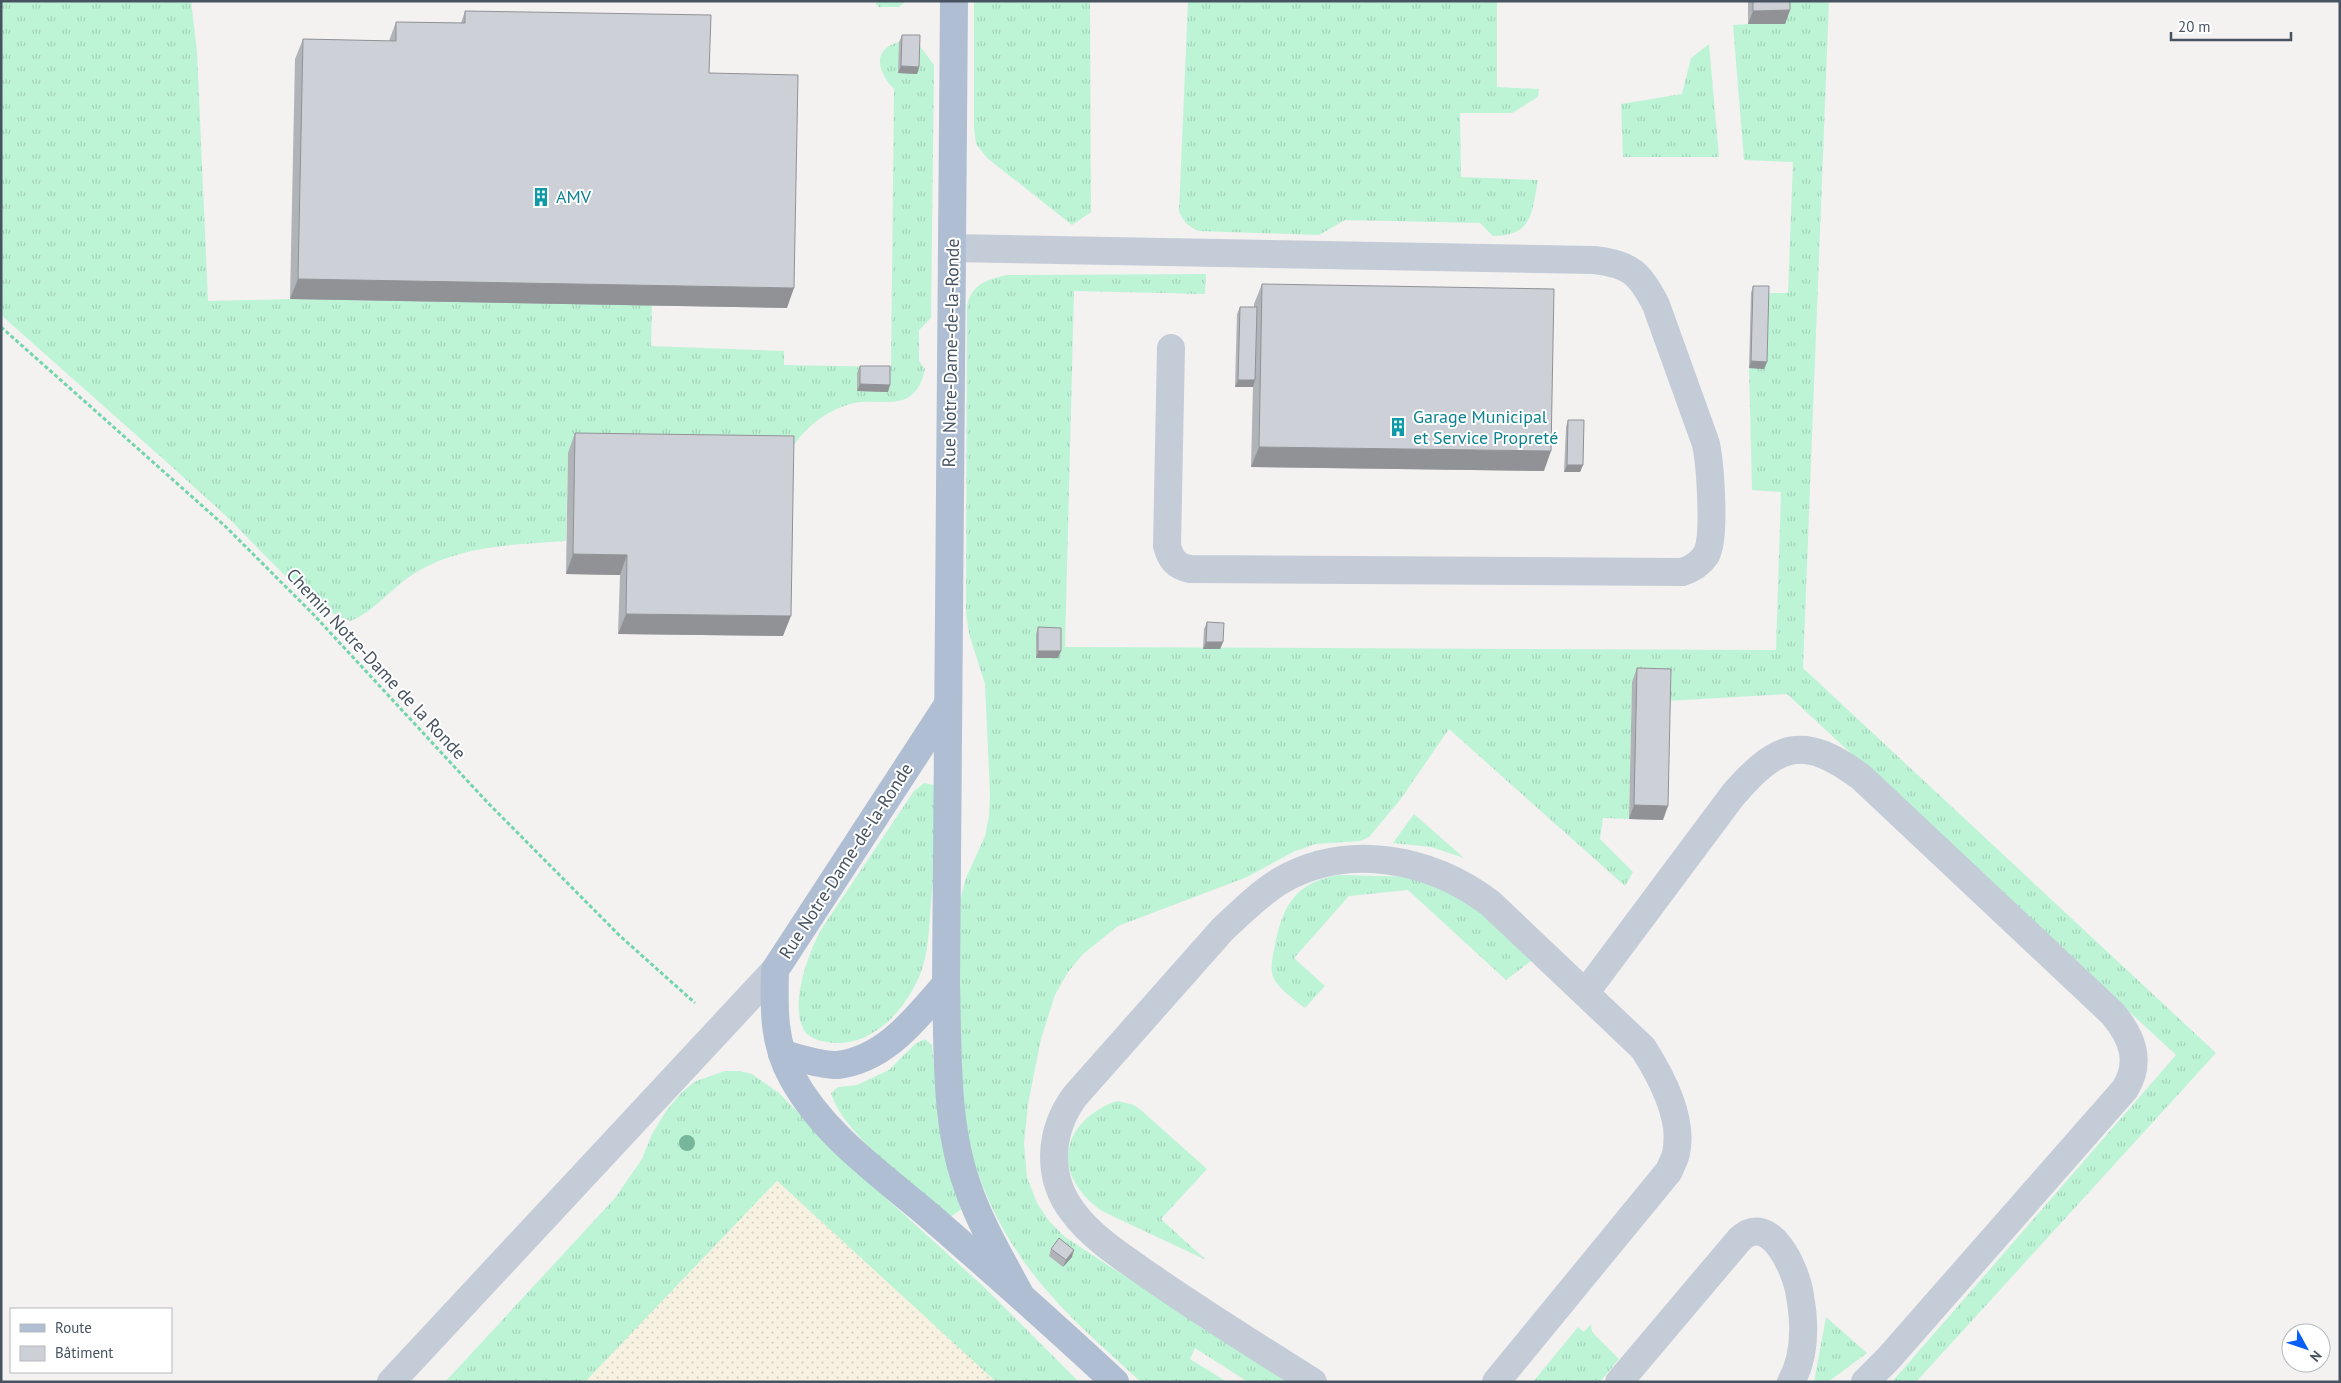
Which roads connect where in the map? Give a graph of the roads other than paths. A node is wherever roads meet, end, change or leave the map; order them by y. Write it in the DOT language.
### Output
graph roads {
  1 [pos="954,1"];
  2 [pos="952,248"];
  3 [pos="1171,348"];
  4 [pos="947,706"];
  5 [pos="775,970"];
  6 [pos="946,984"];
  7 [pos="1586,992"];
  8 [pos="782,1054"];
  9 [pos="1021,1296"];
  10 [pos="392,1382"];
  11 [pos="1115,1382"];
  12 [pos="1313,1382"];
  13 [pos="1496,1382"];
  14 [pos="1619,1382"];
  15 [pos="1791,1382"];
  16 [pos="1865,1382"];
  1 -- 2 [label="main road, Rue Notre-Dame-de-la-Ronde"];
  2 -- 3 [label="street"];
  2 -- 4 [label="main road, Rue Notre-Dame-de-la-Ronde"];
  4 -- 5 [label="main road, Rue Notre-Dame-de-la-Ronde"];
  4 -- 6 [label="main road, Rue Notre-Dame-de-la-Ronde"];
  5 -- 8 [label="main road, Rue Notre-Dame-de-la-Ronde"];
  5 -- 10 [label="street"];
  6 -- 8 [label="main road"];
  6 -- 9 [label="main road, Rue Notre-Dame-de-la-Ronde"];
  7 -- 12 [label="street"];
  7 -- 13 [label="street"];
  7 -- 16 [label="street"];
  8 -- 9 [label="main road, Rue Notre-Dame-de-la-Ronde"];
  9 -- 11 [label="main road, Rue Notre-Dame-de-la-Ronde"];
  14 -- 15 [label="street"];
}
